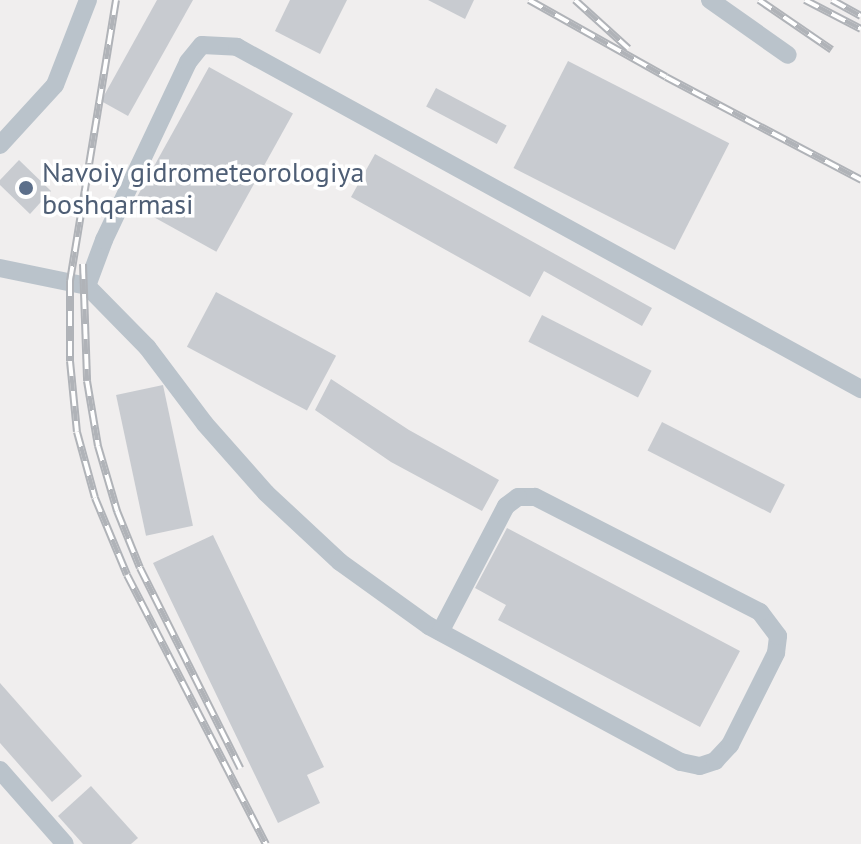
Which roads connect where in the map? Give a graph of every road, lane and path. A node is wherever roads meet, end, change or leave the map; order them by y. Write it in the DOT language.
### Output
graph roads {
  1 [pos="88,0"];
  2 [pos="710,0"];
  3 [pos="788,55"];
  4 [pos="0,145"];
  5 [pos="0,268"];
  6 [pos="87,286"];
  7 [pos="861,389"];
  8 [pos="440,632"];
  9 [pos="0,770"];
  10 [pos="65,844"];
  1 -- 4 [label="street"];
  2 -- 3 [label="street"];
  5 -- 6 [label="street"];
  6 -- 7 [label="street"];
  6 -- 8 [label="street"];
  8 -- 8 [label="street"];
  9 -- 10 [label="street"];
}
